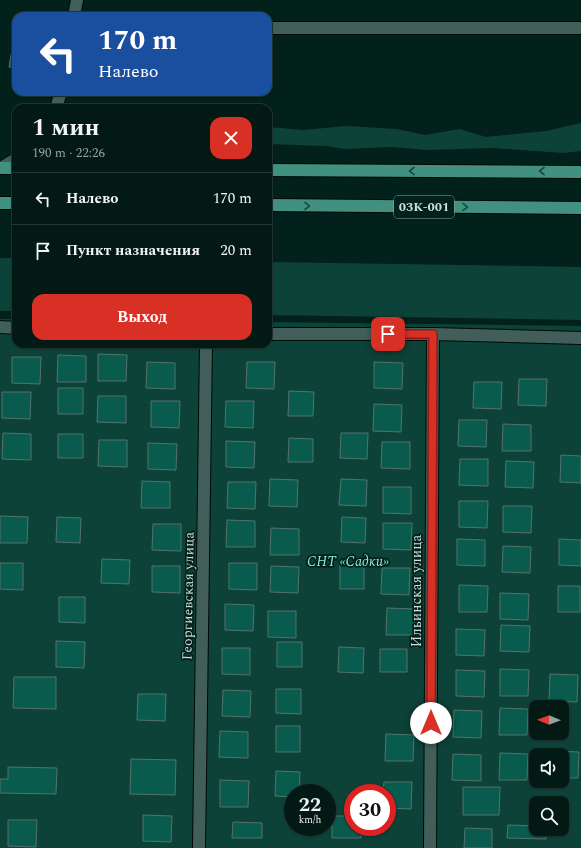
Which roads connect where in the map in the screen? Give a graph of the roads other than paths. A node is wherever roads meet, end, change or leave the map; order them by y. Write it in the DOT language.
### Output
graph roads {
  1 [pos="77,0"];
  2 [pos="75,12"];
  3 [pos="272,28"];
  4 [pos="581,28"];
  5 [pos="12,161"];
  6 [pos="0,168"];
  7 [pos="12,168"];
  8 [pos="272,170"];
  9 [pos="581,172"];
  10 [pos="0,203"];
  11 [pos="12,203"];
  12 [pos="272,205"];
  13 [pos="581,208"];
  14 [pos="0,328"];
  15 [pos="12,328"];
  16 [pos="272,334"];
  17 [pos="433,334"];
  18 [pos="581,338"];
  19 [pos="206,348"];
  20 [pos="199,848"];
  21 [pos="430,848"];
  1 -- 2 [label="street"];
  3 -- 4 [label="street"];
  5 -- 6 [label="street"];
  6 -- 7 [label="main road"];
  9 -- 8 [label="main road, one-way"];
  10 -- 11 [label="main road"];
  12 -- 13 [label="main road, 03К-001, one-way"];
  14 -- 15 [label="street"];
  16 -- 17 [label="street"];
  17 -- 18 [label="street"];
  17 -- 21 [label="street, Ильинская улица"];
  19 -- 20 [label="street, Георгиевская улица"];
}
